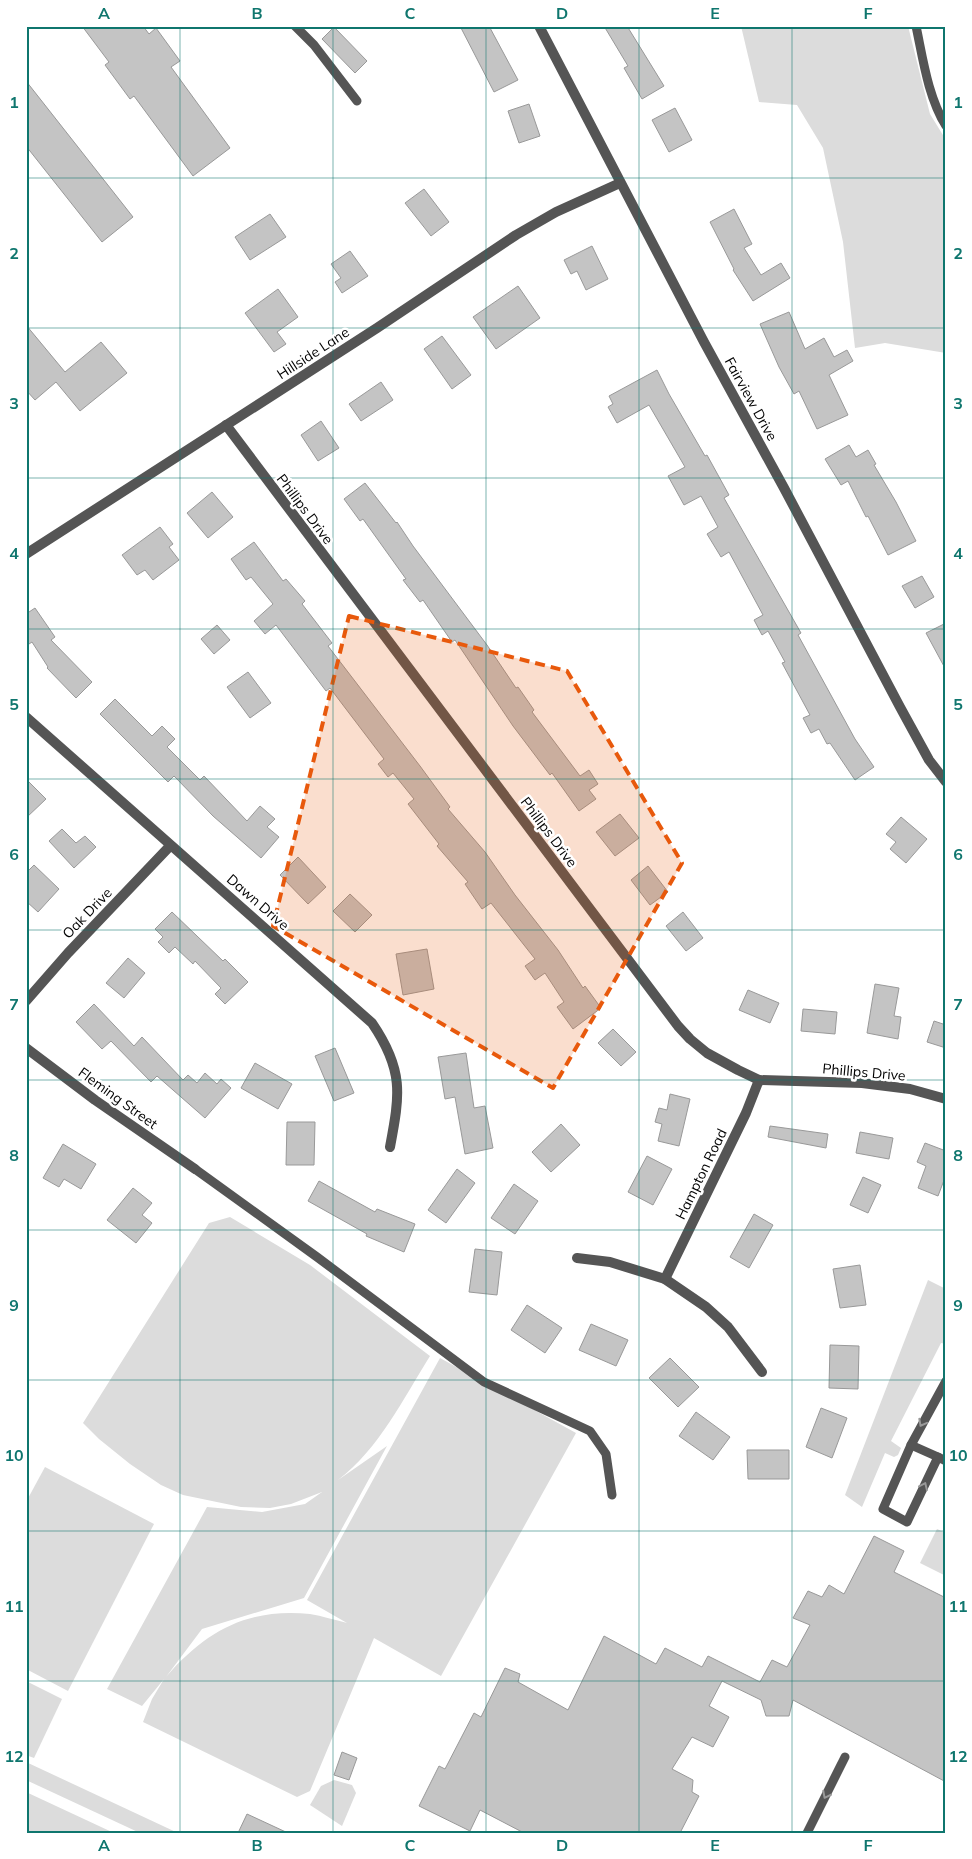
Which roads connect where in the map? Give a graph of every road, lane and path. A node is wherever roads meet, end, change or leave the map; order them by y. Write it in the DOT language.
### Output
graph roads {
  1 [pos="295,26"];
  2 [pos="538,26"];
  3 [pos="916,26"];
  4 [pos="357,101"];
  5 [pos="946,126"];
  6 [pos="620,183"];
  7 [pos="226,426"];
  8 [pos="26,554"];
  9 [pos="26,717"];
  10 [pos="946,782"];
  11 [pos="170,846"];
  12 [pos="26,1001"];
  13 [pos="26,1048"];
  14 [pos="759,1080"];
  15 [pos="946,1099"];
  16 [pos="390,1147"];
  17 [pos="195,1169"];
  18 [pos="577,1258"];
  19 [pos="665,1279"];
  20 [pos="762,1372"];
  21 [pos="946,1381"];
  22 [pos="911,1445"];
  23 [pos="942,1460"];
  24 [pos="612,1495"];
  25 [pos="845,1757"];
  26 [pos="807,1833"];
  1 -- 4 [label="lane"];
  2 -- 6 [label="street, Fairview Drive"];
  3 -- 5 [label="lane"];
  6 -- 7 [label="street, Hillside Lane"];
  6 -- 10 [label="street, Fairview Drive"];
  7 -- 8 [label="street, Hillside Lane"];
  7 -- 14 [label="street, Phillips Drive"];
  9 -- 11 [label="street, Dawn Drive"];
  11 -- 12 [label="street, Oak Drive"];
  11 -- 16 [label="street, Dawn Drive"];
  13 -- 17 [label="street, Fleming Street"];
  14 -- 15 [label="street, Phillips Drive"];
  14 -- 19 [label="street, Hampton Road"];
  17 -- 24 [label="lane"];
  18 -- 19 [label="street"];
  19 -- 20 [label="street"];
  21 -- 22 [label="lane, one-way"];
  22 -- 23 [label="lane"];
  22 -- 23 [label="lane, one-way"];
  25 -- 26 [label="lane, one-way"];
}
